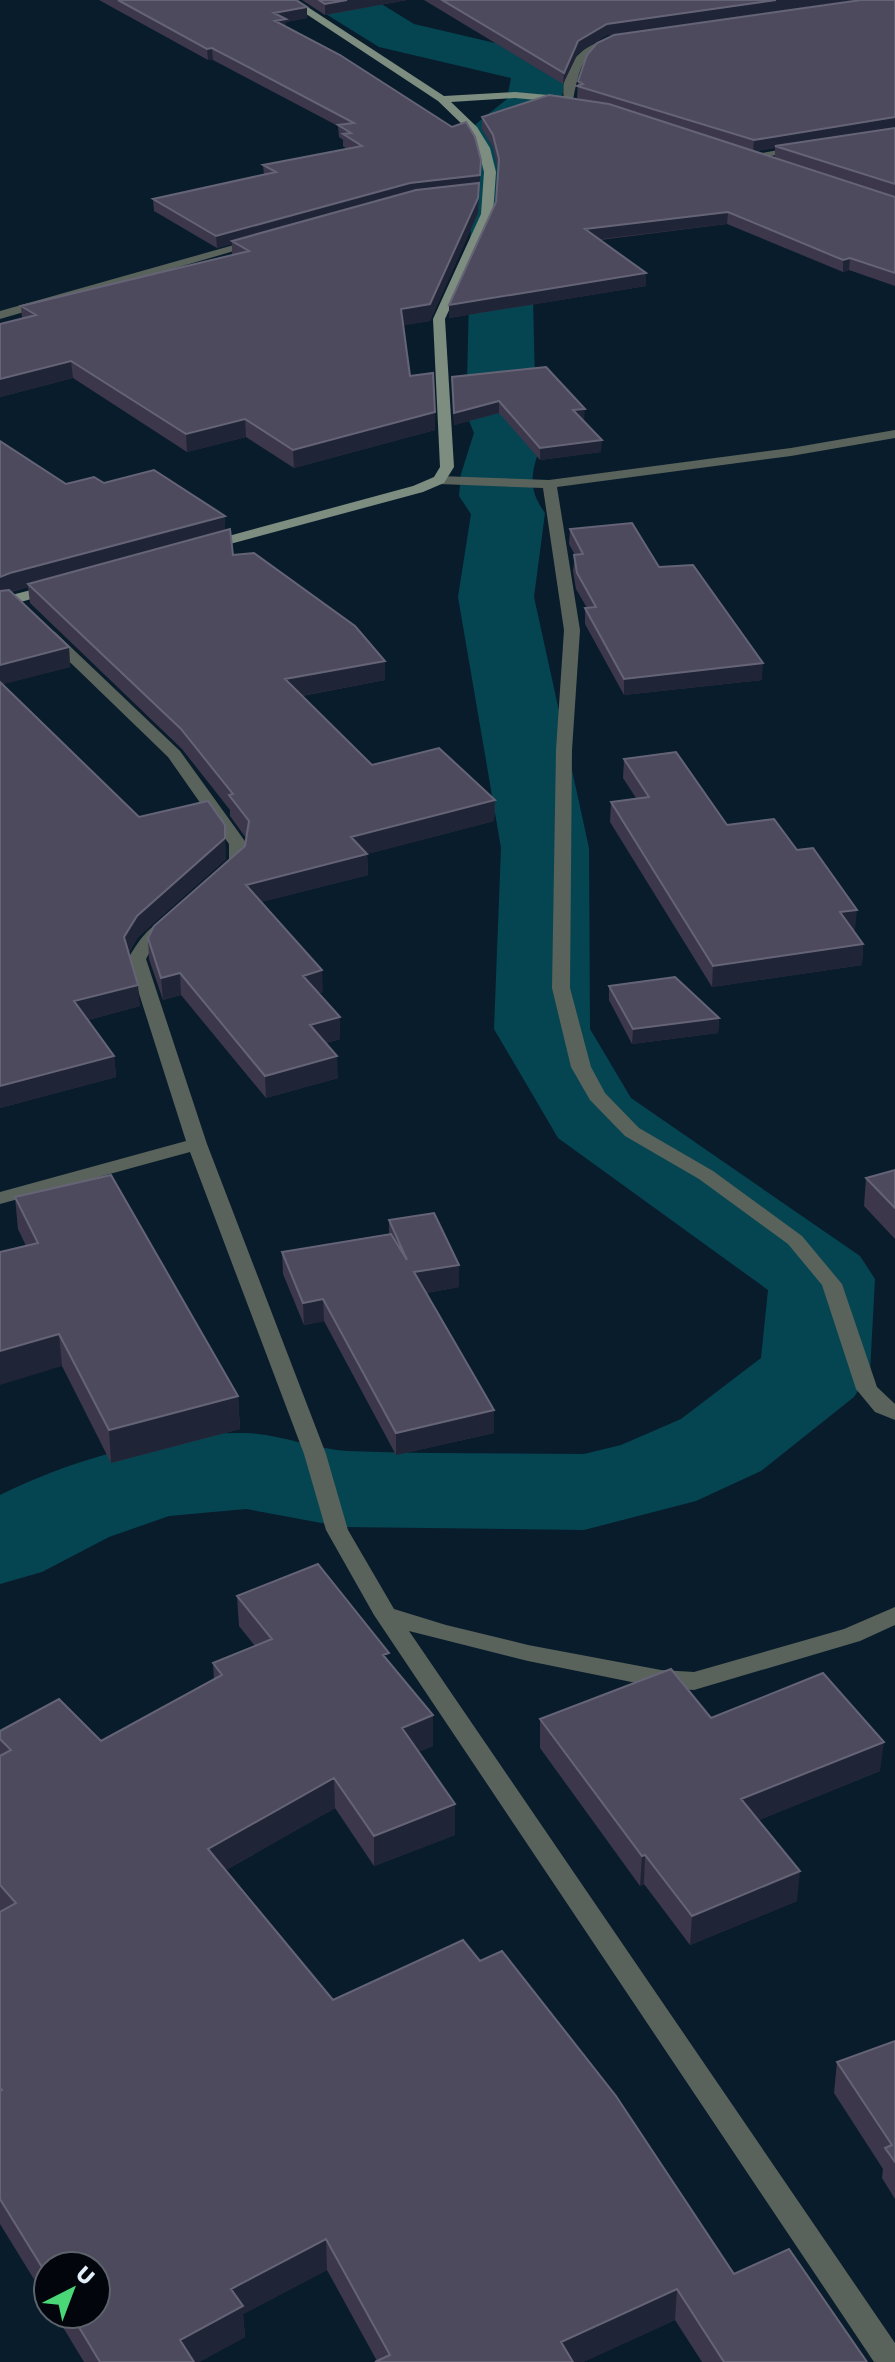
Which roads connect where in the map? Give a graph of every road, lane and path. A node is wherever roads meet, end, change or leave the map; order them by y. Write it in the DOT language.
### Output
graph roads {
  1 [pos="290,0"];
  2 [pos="638,36"];
  3 [pos="442,99"];
  4 [pos="568,100"];
  5 [pos="583,103"];
  6 [pos="809,148"];
  7 [pos="737,152"];
  8 [pos="751,156"];
  9 [pos="780,166"];
  10 [pos="489,192"];
  11 [pos="474,193"];
  12 [pos="267,239"];
  13 [pos="0,315"];
  14 [pos="895,434"];
  15 [pos="439,480"];
  16 [pos="549,484"];
  17 [pos="193,550"];
  18 [pos="73,583"];
  19 [pos="18,608"];
  20 [pos="215,883"];
  21 [pos="181,913"];
  22 [pos="197,1144"];
  23 [pos="0,1198"];
  24 [pos="895,1413"];
  25 [pos="386,1615"];
  26 [pos="895,1615"];
  27 [pos="891,2362"];
  1 -- 3 [label="street"];
  2 -- 4 [label="street"];
  3 -- 4 [label="street"];
  3 -- 10 [label="street"];
  4 -- 5 [label="street"];
  6 -- 8 [label="street"];
  7 -- 8 [label="street"];
  8 -- 9 [label="street"];
  10 -- 11 [label="street"];
  10 -- 15 [label="street"];
  12 -- 13 [label="street"];
  14 -- 16 [label="street"];
  15 -- 16 [label="street"];
  15 -- 17 [label="street"];
  16 -- 24 [label="street"];
  18 -- 19 [label="street"];
  19 -- 20 [label="street"];
  21 -- 22 [label="street"];
  22 -- 23 [label="street"];
  22 -- 25 [label="street"];
  25 -- 26 [label="street"];
  25 -- 27 [label="street"];
}
